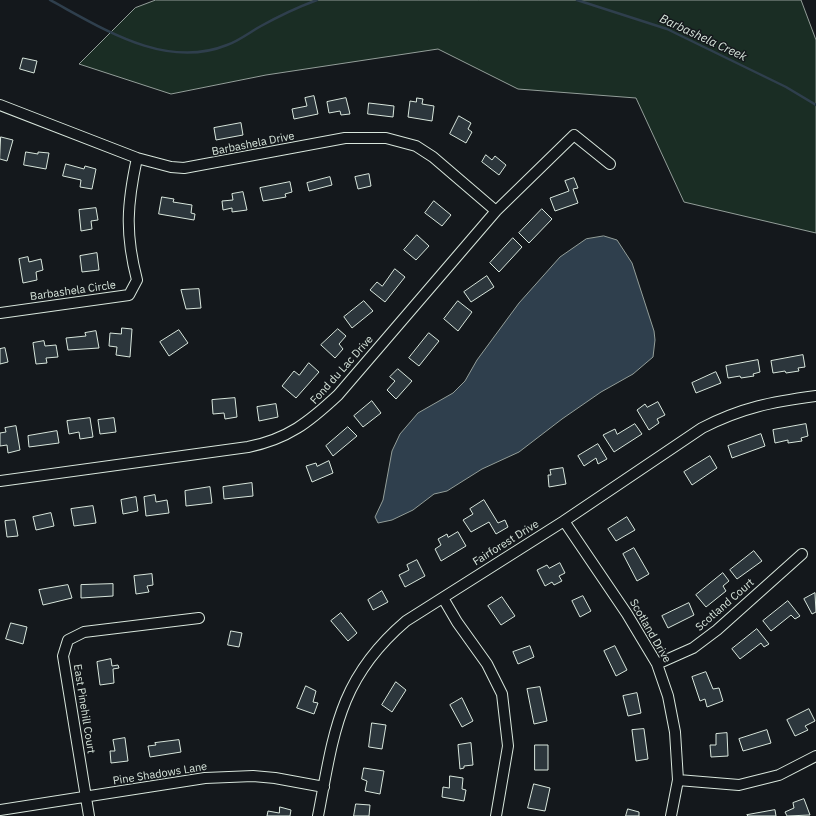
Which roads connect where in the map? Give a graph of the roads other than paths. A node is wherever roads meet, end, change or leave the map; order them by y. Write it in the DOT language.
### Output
graph roads {
  1 [pos="0,105"];
  2 [pos="137,158"];
  3 [pos="610,164"];
  4 [pos="496,211"];
  5 [pos="0,313"];
  6 [pos="816,396"];
  7 [pos="0,481"];
  8 [pos="564,521"];
  9 [pos="802,554"];
  10 [pos="443,598"];
  11 [pos="199,618"];
  12 [pos="657,664"];
  13 [pos="816,756"];
  14 [pos="678,780"];
  15 [pos="324,787"];
  16 [pos="86,797"];
  17 [pos="0,810"];
  18 [pos="89,816"];
  19 [pos="318,816"];
  20 [pos="496,816"];
  21 [pos="671,816"];
  1 -- 2 [label="street, Barbashela Drive"];
  2 -- 4 [label="street, Barbashela Drive"];
  2 -- 5 [label="street, Barbashela Circle"];
  3 -- 4 [label="street, Fond du Lac Drive"];
  4 -- 7 [label="street, Fond du Lac Drive"];
  6 -- 8 [label="street, Fairforest Drive"];
  8 -- 10 [label="street, Fairforest Drive"];
  8 -- 12 [label="street, Scotland Drive"];
  9 -- 12 [label="street, Scotland Court"];
  10 -- 15 [label="street, Fairforest Drive"];
  10 -- 20 [label="street"];
  11 -- 16 [label="street, East Pinehill Court"];
  12 -- 14 [label="street, Scotland Drive"];
  13 -- 14 [label="street"];
  14 -- 21 [label="street, Scotland Drive"];
  15 -- 16 [label="street, Pine Shadows Lane"];
  15 -- 19 [label="street, Fairforest Drive"];
  16 -- 17 [label="street, Pine Shadows Lane"];
  16 -- 18 [label="street, East Pinehill Court"];
}
